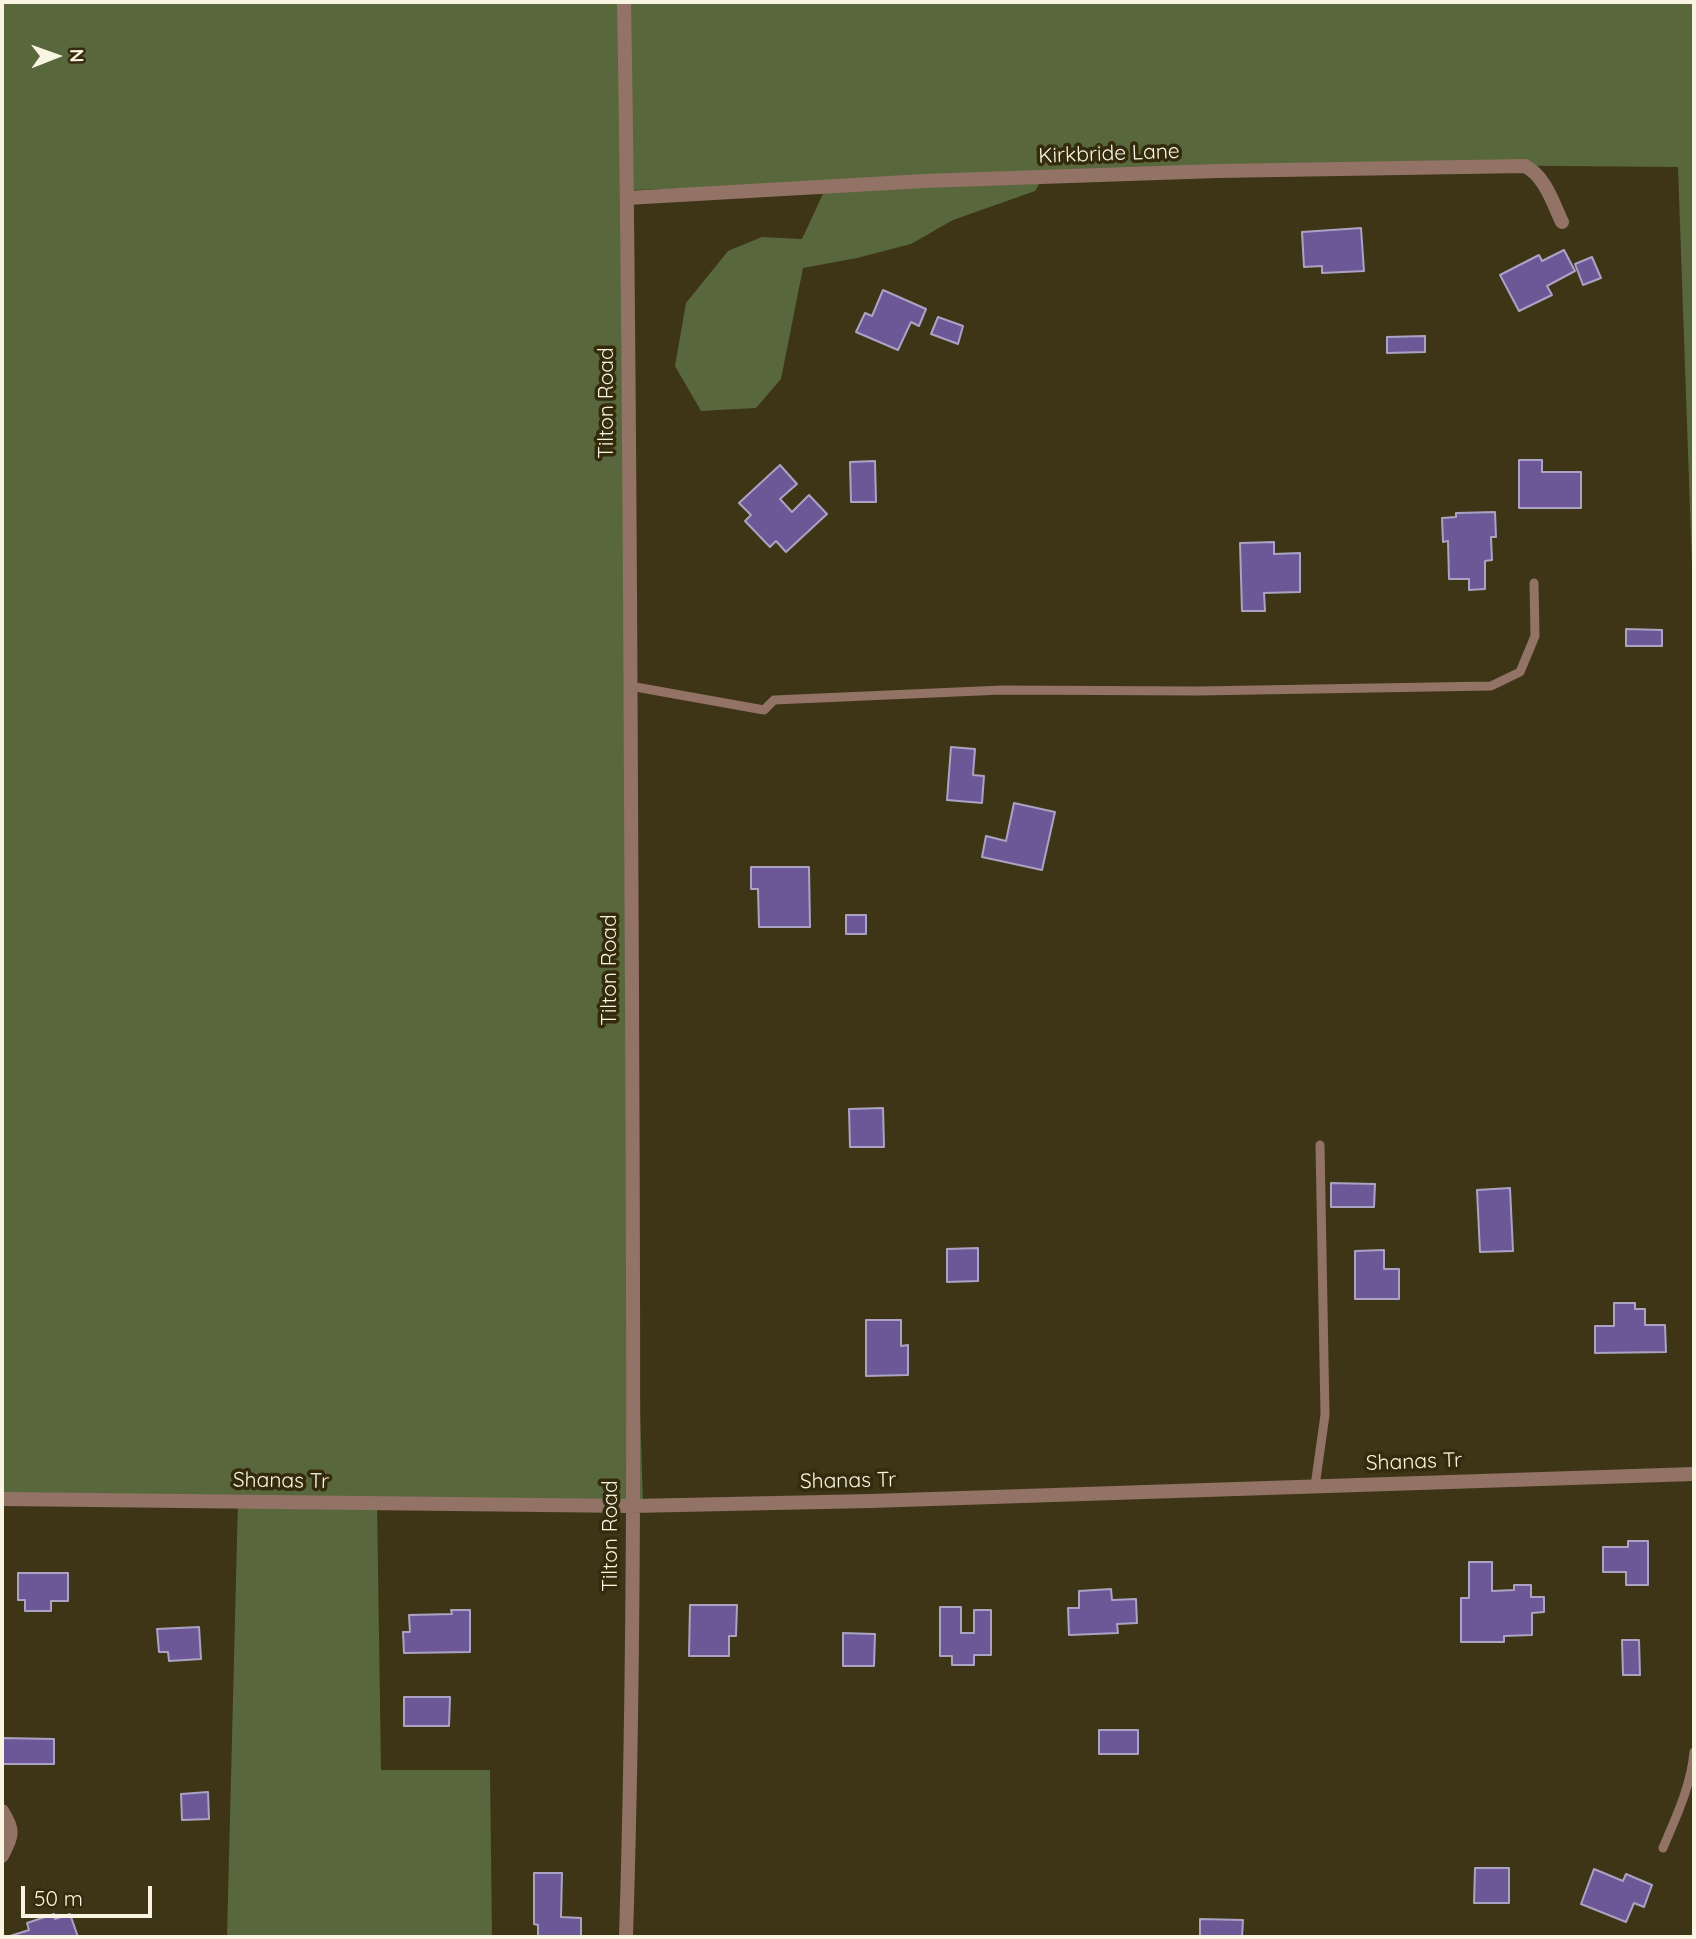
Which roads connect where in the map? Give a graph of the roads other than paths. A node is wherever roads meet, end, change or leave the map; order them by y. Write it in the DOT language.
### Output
graph roads {
  1 [pos="624,2"];
  2 [pos="627,198"];
  3 [pos="1562,222"];
  4 [pos="1534,583"];
  5 [pos="630,686"];
  6 [pos="1320,1145"];
  7 [pos="1694,1474"];
  8 [pos="1315,1486"];
  9 [pos="2,1499"];
  10 [pos="632,1506"];
  11 [pos="1694,1752"];
  12 [pos="2,1811"];
  13 [pos="1663,1848"];
  14 [pos="2,1856"];
  15 [pos="626,1937"];
  1 -- 2 [label="street, Tilton Road"];
  2 -- 3 [label="street, Kirkbride Lane"];
  2 -- 5 [label="street, Tilton Road"];
  4 -- 5 [label="lane"];
  5 -- 10 [label="street, Tilton Road"];
  6 -- 8 [label="lane"];
  7 -- 8 [label="street, Shanas Tr"];
  8 -- 10 [label="street, Shanas Tr"];
  9 -- 10 [label="street, Shanas Tr"];
  10 -- 15 [label="street, Tilton Road"];
  11 -- 13 [label="lane"];
  12 -- 14 [label="street"];
}
